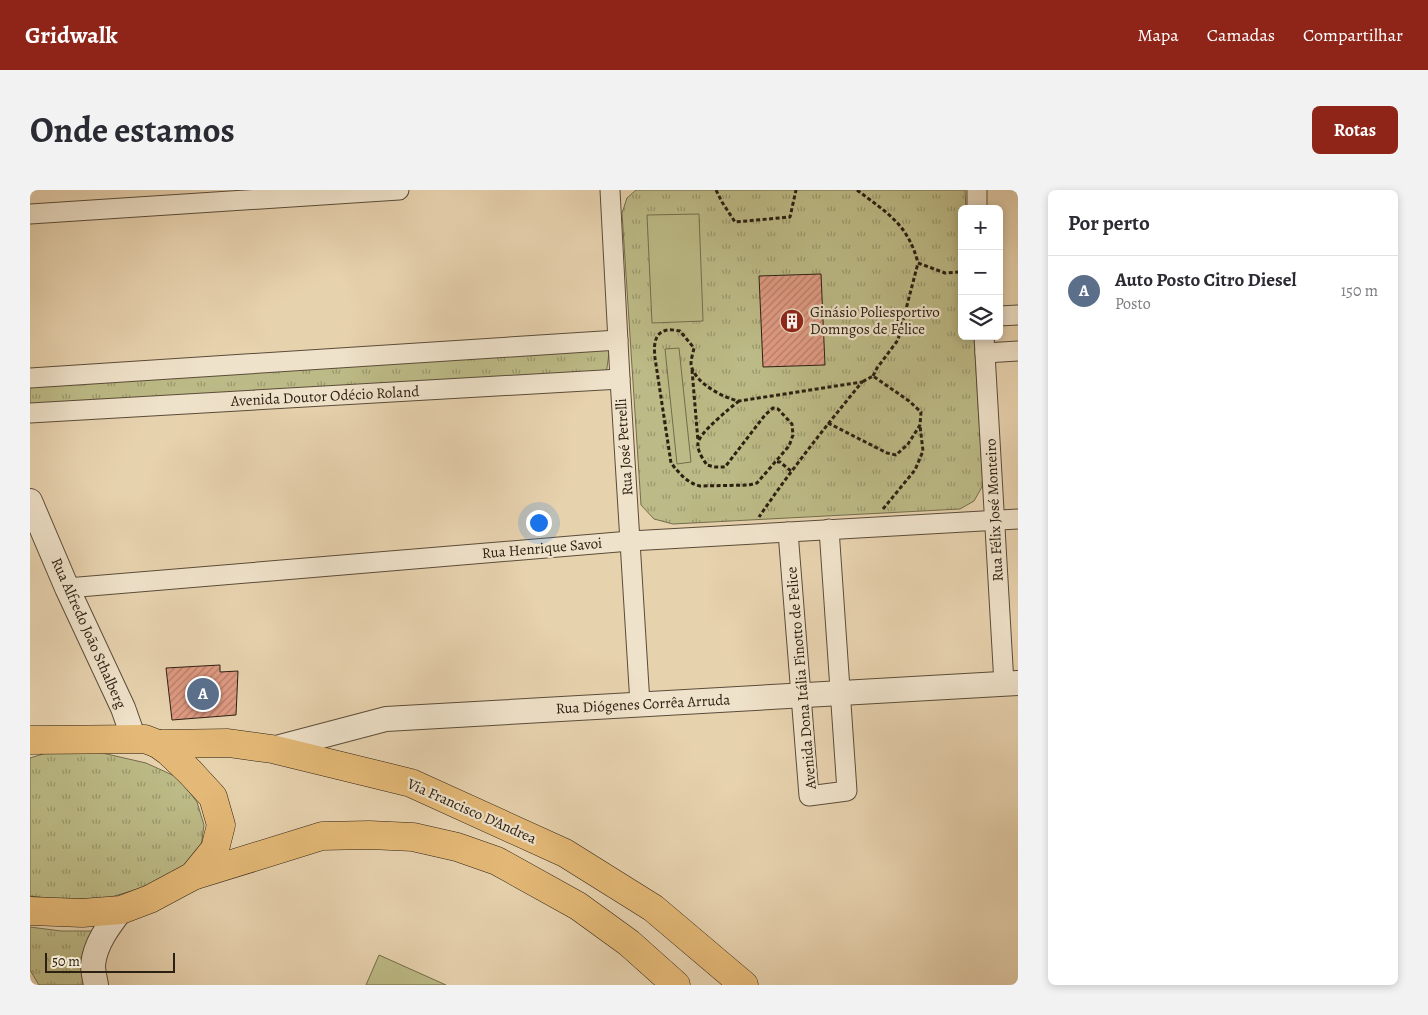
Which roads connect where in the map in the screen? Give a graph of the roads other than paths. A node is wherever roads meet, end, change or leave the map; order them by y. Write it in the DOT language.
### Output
graph roads {
  1 [pos="398,190"];
  2 [pos="610,190"];
  3 [pos="976,190"];
  4 [pos="978,205"];
  5 [pos="30,214"];
  6 [pos="1018,315"];
  7 [pos="1003,316"];
  8 [pos="618,340"];
  9 [pos="985,344"];
  10 [pos="1018,351"];
  11 [pos="30,378"];
  12 [pos="620,379"];
  13 [pos="30,413"];
  14 [pos="30,501"];
  15 [pos="994,519"];
  16 [pos="1018,519"];
  17 [pos="829,529"];
  18 [pos="788,532"];
  19 [pos="630,541"];
  20 [pos="67,588"];
  21 [pos="1011,683"];
  22 [pos="840,693"];
  23 [pos="801,695"];
  24 [pos="640,704"];
  25 [pos="30,740"];
  26 [pos="146,742"];
  27 [pos="272,749"];
  28 [pos="194,876"];
  29 [pos="121,910"];
  30 [pos="30,911"];
  31 [pos="96,985"];
  32 [pos="676,985"];
  33 [pos="744,985"];
  1 -- 5 [label="street"];
  2 -- 8 [label="street, Rua José Petrelli"];
  3 -- 4 [label="street"];
  6 -- 7 [label="street"];
  8 -- 11 [label="street"];
  8 -- 12 [label="street, Rua José Petrelli"];
  9 -- 10 [label="street"];
  9 -- 15 [label="street, Rua Félix José Monteiro"];
  12 -- 13 [label="street, Avenida Doutor Odécio Roland"];
  12 -- 19 [label="street, Rua José Petrelli"];
  14 -- 20 [label="street, Rua Alfredo João Sthalberg"];
  15 -- 16 [label="street, Rua Henrique Savoi"];
  15 -- 17 [label="street, Rua Henrique Savoi"];
  15 -- 21 [label="street, Rua Félix José Monteiro"];
  17 -- 18 [label="street, Rua Henrique Savoi"];
  17 -- 22 [label="street, Avenida Dona Itália Finotto de Felice"];
  18 -- 19 [label="street, Rua Henrique Savoi"];
  18 -- 23 [label="street, Avenida Dona Itália Finotto de Felice"];
  19 -- 20 [label="street, Rua Henrique Savoi"];
  19 -- 24 [label="street, Rua José Petrelli"];
  20 -- 26 [label="street, Rua Alfredo João Sthalberg"];
  21 -- 22 [label="street, Rua Diógenes Corrêa Arruda"];
  22 -- 23 [label="street, Rua Diógenes Corrêa Arruda"];
  22 -- 23 [label="street, Avenida Dona Itália Finotto de Felice"];
  23 -- 24 [label="street, Rua Diógenes Corrêa Arruda"];
  24 -- 27 [label="street, Rua Diógenes Corrêa Arruda"];
  25 -- 26 [label="highway, Via Francisco D'Andrea"];
  26 -- 27 [label="highway, Via Francisco D'Andrea"];
  26 -- 28 [label="highway"];
  27 -- 33 [label="highway, Via Francisco D'Andrea"];
  28 -- 29 [label="highway"];
  28 -- 32 [label="highway"];
  29 -- 30 [label="highway"];
  29 -- 31 [label="street"];
}
